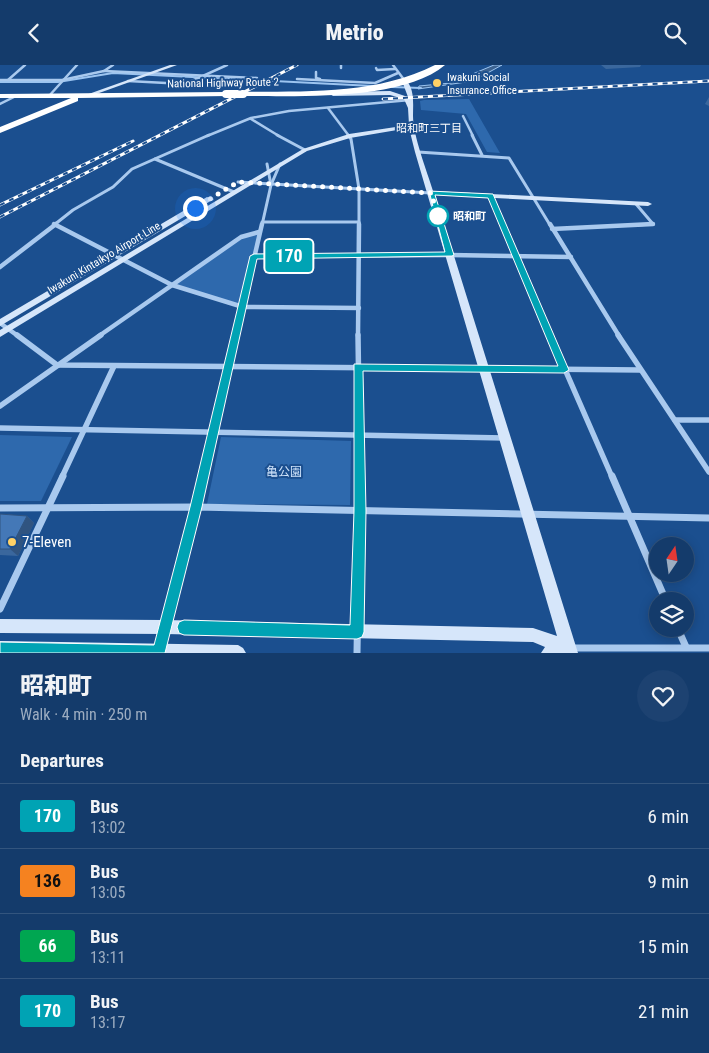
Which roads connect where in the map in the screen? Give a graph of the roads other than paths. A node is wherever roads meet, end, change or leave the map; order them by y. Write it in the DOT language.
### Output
graph roads {
  1 [pos="25,65"];
  2 [pos="77,65"];
  3 [pos="113,65"];
  4 [pos="175,65"];
  5 [pos="227,65"];
  6 [pos="393,65"];
  7 [pos="441,65"];
  8 [pos="376,67"];
  9 [pos="395,69"];
  10 [pos="104,71"];
  11 [pos="149,73"];
  12 [pos="316,73"];
  13 [pos="398,73"];
  14 [pos="204,76"];
  15 [pos="257,78"];
  16 [pos="297,79"];
  17 [pos="0,80"];
  18 [pos="8,80"];
  19 [pos="61,81"];
  20 [pos="128,81"];
  21 [pos="330,81"];
  22 [pos="407,86"];
  23 [pos="313,93"];
  24 [pos="16,96"];
  25 [pos="49,96"];
  26 [pos="86,96"];
  27 [pos="0,97"];
  28 [pos="409,100"];
  29 [pos="0,104"];
  30 [pos="328,108"];
  31 [pos="463,116"];
  32 [pos="251,119"];
  33 [pos="412,125"];
  34 [pos="0,130"];
  35 [pos="347,134"];
  36 [pos="302,148"];
  37 [pos="418,152"];
  38 [pos="482,155"];
  39 [pos="155,159"];
  40 [pos="280,164"];
  41 [pos="267,168"];
  42 [pos="238,182"];
  43 [pos="248,184"];
  44 [pos="271,185"];
  45 [pos="359,189"];
  46 [pos="230,191"];
  47 [pos="431,193"];
  48 [pos="490,196"];
  49 [pos="533,198"];
  50 [pos="636,204"];
  51 [pos="648,204"];
  52 [pos="359,222"];
  53 [pos="262,223"];
  54 [pos="54,224"];
  55 [pos="552,229"];
  56 [pos="260,232"];
  57 [pos="115,255"];
  58 [pos="359,255"];
  59 [pos="450,255"];
  60 [pos="515,255"];
  61 [pos="254,256"];
  62 [pos="570,257"];
  63 [pos="124,259"];
  64 [pos="0,267"];
  65 [pos="172,285"];
  66 [pos="243,307"];
  67 [pos="359,308"];
  68 [pos="0,323"];
  69 [pos="8,329"];
  70 [pos="0,334"];
  71 [pos="57,365"];
  72 [pos="114,366"];
  73 [pos="229,366"];
  74 [pos="358,367"];
  75 [pos="484,369"];
  76 [pos="564,370"];
  77 [pos="640,370"];
  78 [pos="0,406"];
  79 [pos="675,419"];
  80 [pos="709,420"];
  81 [pos="0,428"];
  82 [pos="84,430"];
  83 [pos="214,432"];
  84 [pos="358,435"];
  85 [pos="504,438"];
  86 [pos="709,472"];
  87 [pos="196,507"];
  88 [pos="0,508"];
  89 [pos="48,508"];
  90 [pos="360,511"];
  91 [pos="528,515"];
  92 [pos="628,517"];
  93 [pos="709,518"];
  94 [pos="662,592"];
  95 [pos="0,609"];
  96 [pos="0,626"];
  97 [pos="165,627"];
  98 [pos="357,632"];
  99 [pos="682,637"];
  100 [pos="686,647"];
  101 [pos="709,648"];
  102 [pos="0,649"];
  103 [pos="570,650"];
  104 [pos="159,653"];
  105 [pos="238,653"];
  106 [pos="357,653"];
  107 [pos="550,653"];
  1 -- 18 [label="street"];
  2 -- 19 [label="street"];
  3 -- 10 [label="street"];
  4 -- 11 [label="street"];
  5 -- 14 [label="street"];
  6 -- 9 [label="street"];
  7 -- 22 [label="highway, National Highway Route 2"];
  8 -- 9 [label="street"];
  9 -- 13 [label="street"];
  10 -- 11 [label="street"];
  10 -- 19 [label="street"];
  11 -- 14 [label="street"];
  11 -- 20 [label="street"];
  12 -- 21 [label="street"];
  13 -- 21 [label="street"];
  13 -- 22 [label="street"];
  14 -- 15 [label="street"];
  14 -- 20 [label="street"];
  16 -- 21 [label="street"];
  17 -- 18 [label="street"];
  18 -- 19 [label="street"];
  19 -- 25 [label="street"];
  20 -- 26 [label="street"];
  22 -- 23 [label="highway, National Highway Route 2"];
  22 -- 28 [label="street"];
  23 -- 26 [label="highway, National Highway Route 2, bridge"];
  23 -- 28 [label="street"];
  24 -- 25 [label="highway, National Highway Route 2"];
  24 -- 27 [label="highway, National Highway Route 2"];
  24 -- 29 [label="street"];
  25 -- 26 [label="highway, National Highway Route 2"];
  26 -- 34 [label="highway"];
  28 -- 30 [label="street"];
  28 -- 33 [label="street"];
  30 -- 32 [label="street"];
  30 -- 35 [label="street"];
  31 -- 38 [label="street"];
  32 -- 36 [label="street"];
  32 -- 39 [label="street"];
  33 -- 35 [label="street, Iwakuni Kintaikyo Airport Line"];
  33 -- 37 [label="street"];
  35 -- 36 [label="street, Iwakuni Kintaikyo Airport Line"];
  35 -- 45 [label="street"];
  36 -- 40 [label="street, Iwakuni Kintaikyo Airport Line"];
  36 -- 41 [label="street, Iwakuni Kintaikyo Airport Line"];
  37 -- 38 [label="street"];
  37 -- 47 [label="street"];
  38 -- 49 [label="street"];
  39 -- 46 [label="street"];
  39 -- 54 [label="street"];
  40 -- 41 [label="street, Iwakuni Kintaikyo Airport Line"];
  40 -- 44 [label="street"];
  41 -- 42 [label="street, Iwakuni Kintaikyo Airport Line"];
  41 -- 43 [label="street, Iwakuni Kintaikyo Airport Line"];
  41 -- 44 [label="street"];
  42 -- 43 [label="street"];
  42 -- 46 [label="street, Iwakuni Kintaikyo Airport Line"];
  43 -- 44 [label="street"];
  43 -- 46 [label="street, Iwakuni Kintaikyo Airport Line"];
  44 -- 45 [label="street"];
  44 -- 53 [label="street"];
  45 -- 47 [label="street"];
  45 -- 52 [label="street"];
  46 -- 57 [label="street, Iwakuni Kintaikyo Airport Line"];
  46 -- 63 [label="street, Iwakuni Kintaikyo Airport Line"];
  47 -- 48 [label="street"];
  47 -- 59 [label="street"];
  48 -- 49 [label="street"];
  48 -- 60 [label="street"];
  49 -- 50 [label="street"];
  49 -- 55 [label="street"];
  50 -- 51 [label="street"];
  50 -- 55 [label="street"];
  52 -- 53 [label="street"];
  52 -- 58 [label="street"];
  53 -- 56 [label="street"];
  54 -- 57 [label="street"];
  54 -- 64 [label="street"];
  55 -- 62 [label="street"];
  56 -- 61 [label="street"];
  56 -- 65 [label="street"];
  57 -- 63 [label="street"];
  57 -- 68 [label="street, Iwakuni Kintaikyo Airport Line"];
  58 -- 59 [label="street"];
  58 -- 61 [label="street"];
  58 -- 67 [label="street"];
  59 -- 60 [label="street"];
  59 -- 75 [label="street"];
  60 -- 62 [label="street"];
  60 -- 76 [label="street"];
  61 -- 66 [label="street"];
  62 -- 77 [label="street"];
  63 -- 65 [label="street"];
  63 -- 69 [label="street, Iwakuni Kintaikyo Airport Line"];
  65 -- 66 [label="street"];
  65 -- 71 [label="street"];
  66 -- 67 [label="street"];
  66 -- 73 [label="street"];
  67 -- 74 [label="street"];
  68 -- 69 [label="street"];
  69 -- 70 [label="street, Iwakuni Kintaikyo Airport Line"];
  69 -- 71 [label="street"];
  71 -- 72 [label="street"];
  71 -- 78 [label="street"];
  72 -- 73 [label="street"];
  72 -- 82 [label="street"];
  73 -- 74 [label="street"];
  73 -- 83 [label="street"];
  74 -- 75 [label="street"];
  74 -- 84 [label="street"];
  75 -- 76 [label="street"];
  75 -- 85 [label="street"];
  76 -- 77 [label="street"];
  76 -- 92 [label="street"];
  77 -- 79 [label="street"];
  79 -- 80 [label="street"];
  79 -- 86 [label="street"];
  81 -- 82 [label="street"];
  82 -- 83 [label="street"];
  82 -- 89 [label="street"];
  83 -- 84 [label="street"];
  83 -- 87 [label="street"];
  84 -- 85 [label="street"];
  84 -- 90 [label="street"];
  85 -- 91 [label="street"];
  87 -- 89 [label="street"];
  87 -- 90 [label="street"];
  87 -- 97 [label="street"];
  88 -- 89 [label="street"];
  89 -- 95 [label="street"];
  90 -- 91 [label="street"];
  90 -- 98 [label="street"];
  91 -- 92 [label="street"];
  91 -- 103 [label="street"];
  92 -- 93 [label="street"];
  92 -- 94 [label="street"];
  96 -- 97 [label="street"];
  97 -- 98 [label="street"];
  97 -- 104 [label="street"];
  98 -- 103 [label="street"];
  98 -- 106 [label="street"];
  99 -- 100 [label="street"];
  100 -- 101 [label="street"];
  100 -- 103 [label="street"];
  102 -- 104 [label="street"];
  103 -- 107 [label="street"];
  104 -- 105 [label="street"];
}
